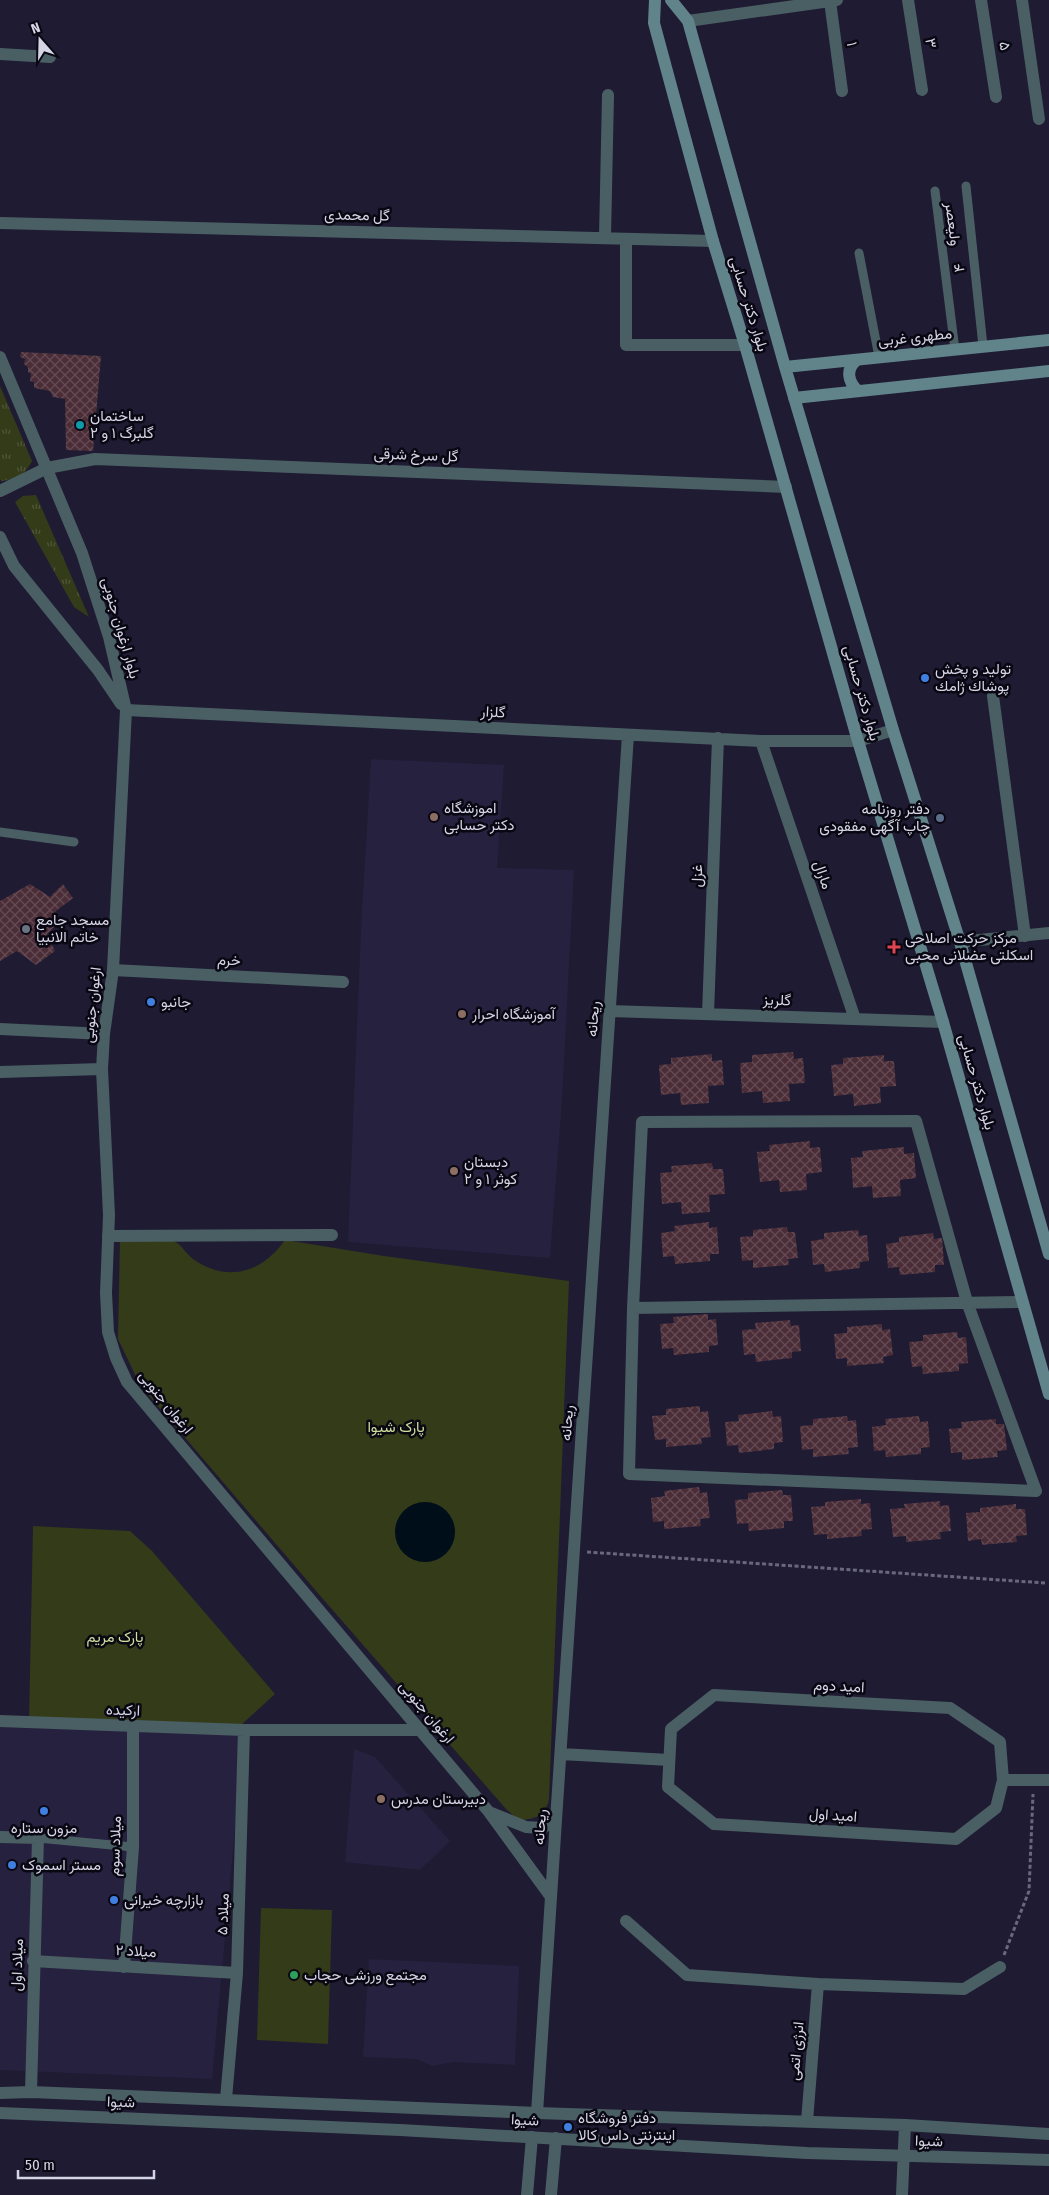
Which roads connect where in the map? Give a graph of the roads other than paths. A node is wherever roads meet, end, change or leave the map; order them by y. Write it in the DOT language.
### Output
graph roads {
  1 [pos="655,0"];
  2 [pos="671,0"];
  3 [pos="908,0"];
  4 [pos="981,0"];
  5 [pos="1022,0"];
  6 [pos="826,1"];
  7 [pos="752,6"];
  8 [pos="688,21"];
  9 [pos="0,54"];
  10 [pos="50,56"];
  11 [pos="922,90"];
  12 [pos="842,91"];
  13 [pos="608,95"];
  14 [pos="996,97"];
  15 [pos="1039,119"];
  16 [pos="966,186"];
  17 [pos="935,191"];
  18 [pos="0,223"];
  19 [pos="605,237"];
  20 [pos="626,239"];
  21 [pos="713,241"];
  22 [pos="859,253"];
  23 [pos="1049,340"];
  24 [pos="745,345"];
  25 [pos="983,346"];
  26 [pos="955,350"];
  27 [pos="0,357"];
  28 [pos="879,357"];
  29 [pos="857,360"];
  30 [pos="784,367"];
  31 [pos="1049,371"];
  32 [pos="858,391"];
  33 [pos="794,398"];
  34 [pos="46,468"];
  35 [pos="786,487"];
  36 [pos="0,491"];
  37 [pos="0,537"];
  38 [pos="993,696"];
  39 [pos="126,710"];
  40 [pos="893,730"];
  41 [pos="628,735"];
  42 [pos="718,738"];
  43 [pos="761,741"];
  44 [pos="858,741"];
  45 [pos="0,832"];
  46 [pos="74,842"];
  47 [pos="1049,933"];
  48 [pos="1025,936"];
  49 [pos="960,942"];
  50 [pos="113,970"];
  51 [pos="343,982"];
  52 [pos="610,1011"];
  53 [pos="708,1014"];
  54 [pos="855,1019"];
  55 [pos="944,1022"];
  56 [pos="0,1029"];
  57 [pos="104,1034"];
  58 [pos="102,1068"];
  59 [pos="0,1072"];
  60 [pos="332,1235"];
  61 [pos="108,1236"];
  62 [pos="1049,1254"];
  63 [pos="967,1302"];
  64 [pos="1022,1302"];
  65 [pos="633,1308"];
  66 [pos="1049,1394"];
  67 [pos="0,1722"];
  68 [pos="133,1726"];
  69 [pos="244,1730"];
  70 [pos="421,1730"];
  71 [pos="561,1754"];
  72 [pos="669,1760"];
  73 [pos="1003,1780"];
  74 [pos="1049,1780"];
  75 [pos="490,1812"];
  76 [pos="556,1820"];
  77 [pos="0,1837"];
  78 [pos="38,1838"];
  79 [pos="133,1847"];
  80 [pos="551,1897"];
  81 [pos="626,1921"];
  82 [pos="34,1961"];
  83 [pos="124,1967"];
  84 [pos="1000,1967"];
  85 [pos="237,1973"];
  86 [pos="818,1984"];
  87 [pos="31,2092"];
  88 [pos="0,2093"];
  89 [pos="226,2099"];
  90 [pos="402,2107"];
  91 [pos="0,2113"];
  92 [pos="537,2113"];
  93 [pos="807,2121"];
  94 [pos="905,2125"];
  95 [pos="400,2130"];
  96 [pos="1049,2134"];
  97 [pos="532,2137"];
  98 [pos="556,2138"];
  99 [pos="904,2156"];
  100 [pos="1049,2160"];
  101 [pos="527,2195"];
  102 [pos="551,2195"];
  103 [pos="902,2195"];
  1 -- 21 [label="main road, بلوار دکتر حسابی"];
  2 -- 8 [label="main road, بلوار دکتر حسابی"];
  3 -- 11 [label="street, ۳"];
  4 -- 14 [label="street, ۵"];
  5 -- 15 [label="street"];
  6 -- 7 [label="street"];
  6 -- 12 [label="street, ۱"];
  7 -- 8 [label="street"];
  8 -- 30 [label="main road, بلوار دکتر حسابی"];
  9 -- 10 [label="street"];
  13 -- 19 [label="street"];
  16 -- 25 [label="lane, ۴"];
  17 -- 26 [label="lane, ولیعصر"];
  18 -- 19 [label="street, گل محمدی"];
  19 -- 20 [label="street, گل محمدی"];
  20 -- 21 [label="street, گل محمدی"];
  20 -- 24 [label="street"];
  21 -- 24 [label="main road, بلوار دکتر حسابی"];
  22 -- 28 [label="lane"];
  23 -- 25 [label="main road, مطهری غربی"];
  24 -- 35 [label="main road, بلوار دکتر حسابی"];
  25 -- 26 [label="main road, مطهری غربی"];
  26 -- 28 [label="main road, مطهری غربی"];
  27 -- 34 [label="street, بلوار ارغوان جنوبی"];
  28 -- 29 [label="main road, مطهری غربی"];
  29 -- 30 [label="main road, مطهری غربی"];
  29 -- 32 [label="main road"];
  30 -- 33 [label="main road, بلوار دکتر حسابی"];
  31 -- 32 [label="main road"];
  32 -- 33 [label="main road"];
  33 -- 40 [label="main road, بلوار دکتر حسابی"];
  34 -- 35 [label="street, گل سرخ شرقی"];
  34 -- 36 [label="street, گل سرخ شرقی"];
  34 -- 39 [label="street, بلوار ارغوان جنوبی"];
  35 -- 44 [label="main road, بلوار دکتر حسابی"];
  37 -- 39 [label="street, بلوار ارغوان جنوبی"];
  38 -- 48 [label="street"];
  39 -- 41 [label="street, گلزار"];
  39 -- 50 [label="street, ارغوان جنوبی"];
  40 -- 44 [label="street, گلزار"];
  40 -- 49 [label="main road, بلوار دکتر حسابی"];
  41 -- 42 [label="street, گلزار"];
  41 -- 52 [label="street, ریحانه"];
  42 -- 43 [label="street, گلزار"];
  42 -- 53 [label="street, غزل"];
  43 -- 44 [label="street, گلزار"];
  43 -- 54 [label="street, مارال"];
  44 -- 55 [label="main road, بلوار دکتر حسابی"];
  45 -- 46 [label="lane"];
  47 -- 48 [label="street"];
  48 -- 49 [label="street"];
  49 -- 62 [label="main road, بلوار دکتر حسابی"];
  50 -- 51 [label="street, خرم"];
  50 -- 57 [label="street, ارغوان جنوبی"];
  52 -- 53 [label="street, گلریز"];
  52 -- 71 [label="street, ریحانه"];
  53 -- 54 [label="street, گلریز"];
  54 -- 55 [label="street, گلریز"];
  55 -- 64 [label="main road, بلوار دکتر حسابی"];
  56 -- 57 [label="street"];
  57 -- 58 [label="street, ارغوان جنوبی"];
  58 -- 59 [label="street"];
  58 -- 61 [label="street, ارغوان جنوبی"];
  60 -- 61 [label="street"];
  61 -- 70 [label="street, ارغوان جنوبی"];
  63 -- 64 [label="street"];
  63 -- 65 [label="street"];
  63 -- 65 [label="street"];
  63 -- 65 [label="street"];
  64 -- 66 [label="main road, بلوار دکتر حسابی"];
  67 -- 68 [label="street, ارکیده"];
  68 -- 69 [label="street, ارکیده"];
  68 -- 79 [label="street, میلاد سوم"];
  69 -- 70 [label="street, ارکیده"];
  69 -- 85 [label="street, میلاد ۵"];
  70 -- 75 [label="street, ارغوان جنوبی"];
  71 -- 72 [label="street"];
  71 -- 76 [label="street, ریحانه"];
  72 -- 73 [label="street, امید اول"];
  72 -- 73 [label="street, امید دوم"];
  73 -- 74 [label="street"];
  75 -- 76 [label="street"];
  75 -- 80 [label="street, ارغوان جنوبی"];
  76 -- 80 [label="street, ریحانه"];
  77 -- 78 [label="street"];
  78 -- 79 [label="lane"];
  78 -- 82 [label="street, میلاد اول"];
  79 -- 83 [label="street, میلاد سوم"];
  80 -- 92 [label="street, ریحانه"];
  81 -- 86 [label="street"];
  82 -- 83 [label="street, میلاد ۲"];
  82 -- 87 [label="street, میلاد اول"];
  83 -- 85 [label="street, میلاد ۲"];
  84 -- 86 [label="street"];
  85 -- 89 [label="street, میلاد ۵"];
  86 -- 93 [label="street, انرژی اتمی"];
  87 -- 88 [label="street, شیوا"];
  87 -- 89 [label="street, شیوا"];
  89 -- 90 [label="street, شیوا"];
  90 -- 92 [label="street, شیوا"];
  90 -- 95 [label="street"];
  91 -- 95 [label="street, شیوا"];
  92 -- 93 [label="street, شیوا"];
  93 -- 94 [label="street, شیوا"];
  94 -- 96 [label="street, شیوا"];
  94 -- 99 [label="street"];
  95 -- 97 [label="street, شیوا"];
  97 -- 98 [label="street, شیوا"];
  97 -- 101 [label="street"];
  98 -- 99 [label="street, شیوا"];
  98 -- 102 [label="street"];
  99 -- 100 [label="street, شیوا"];
  99 -- 103 [label="street"];
}
